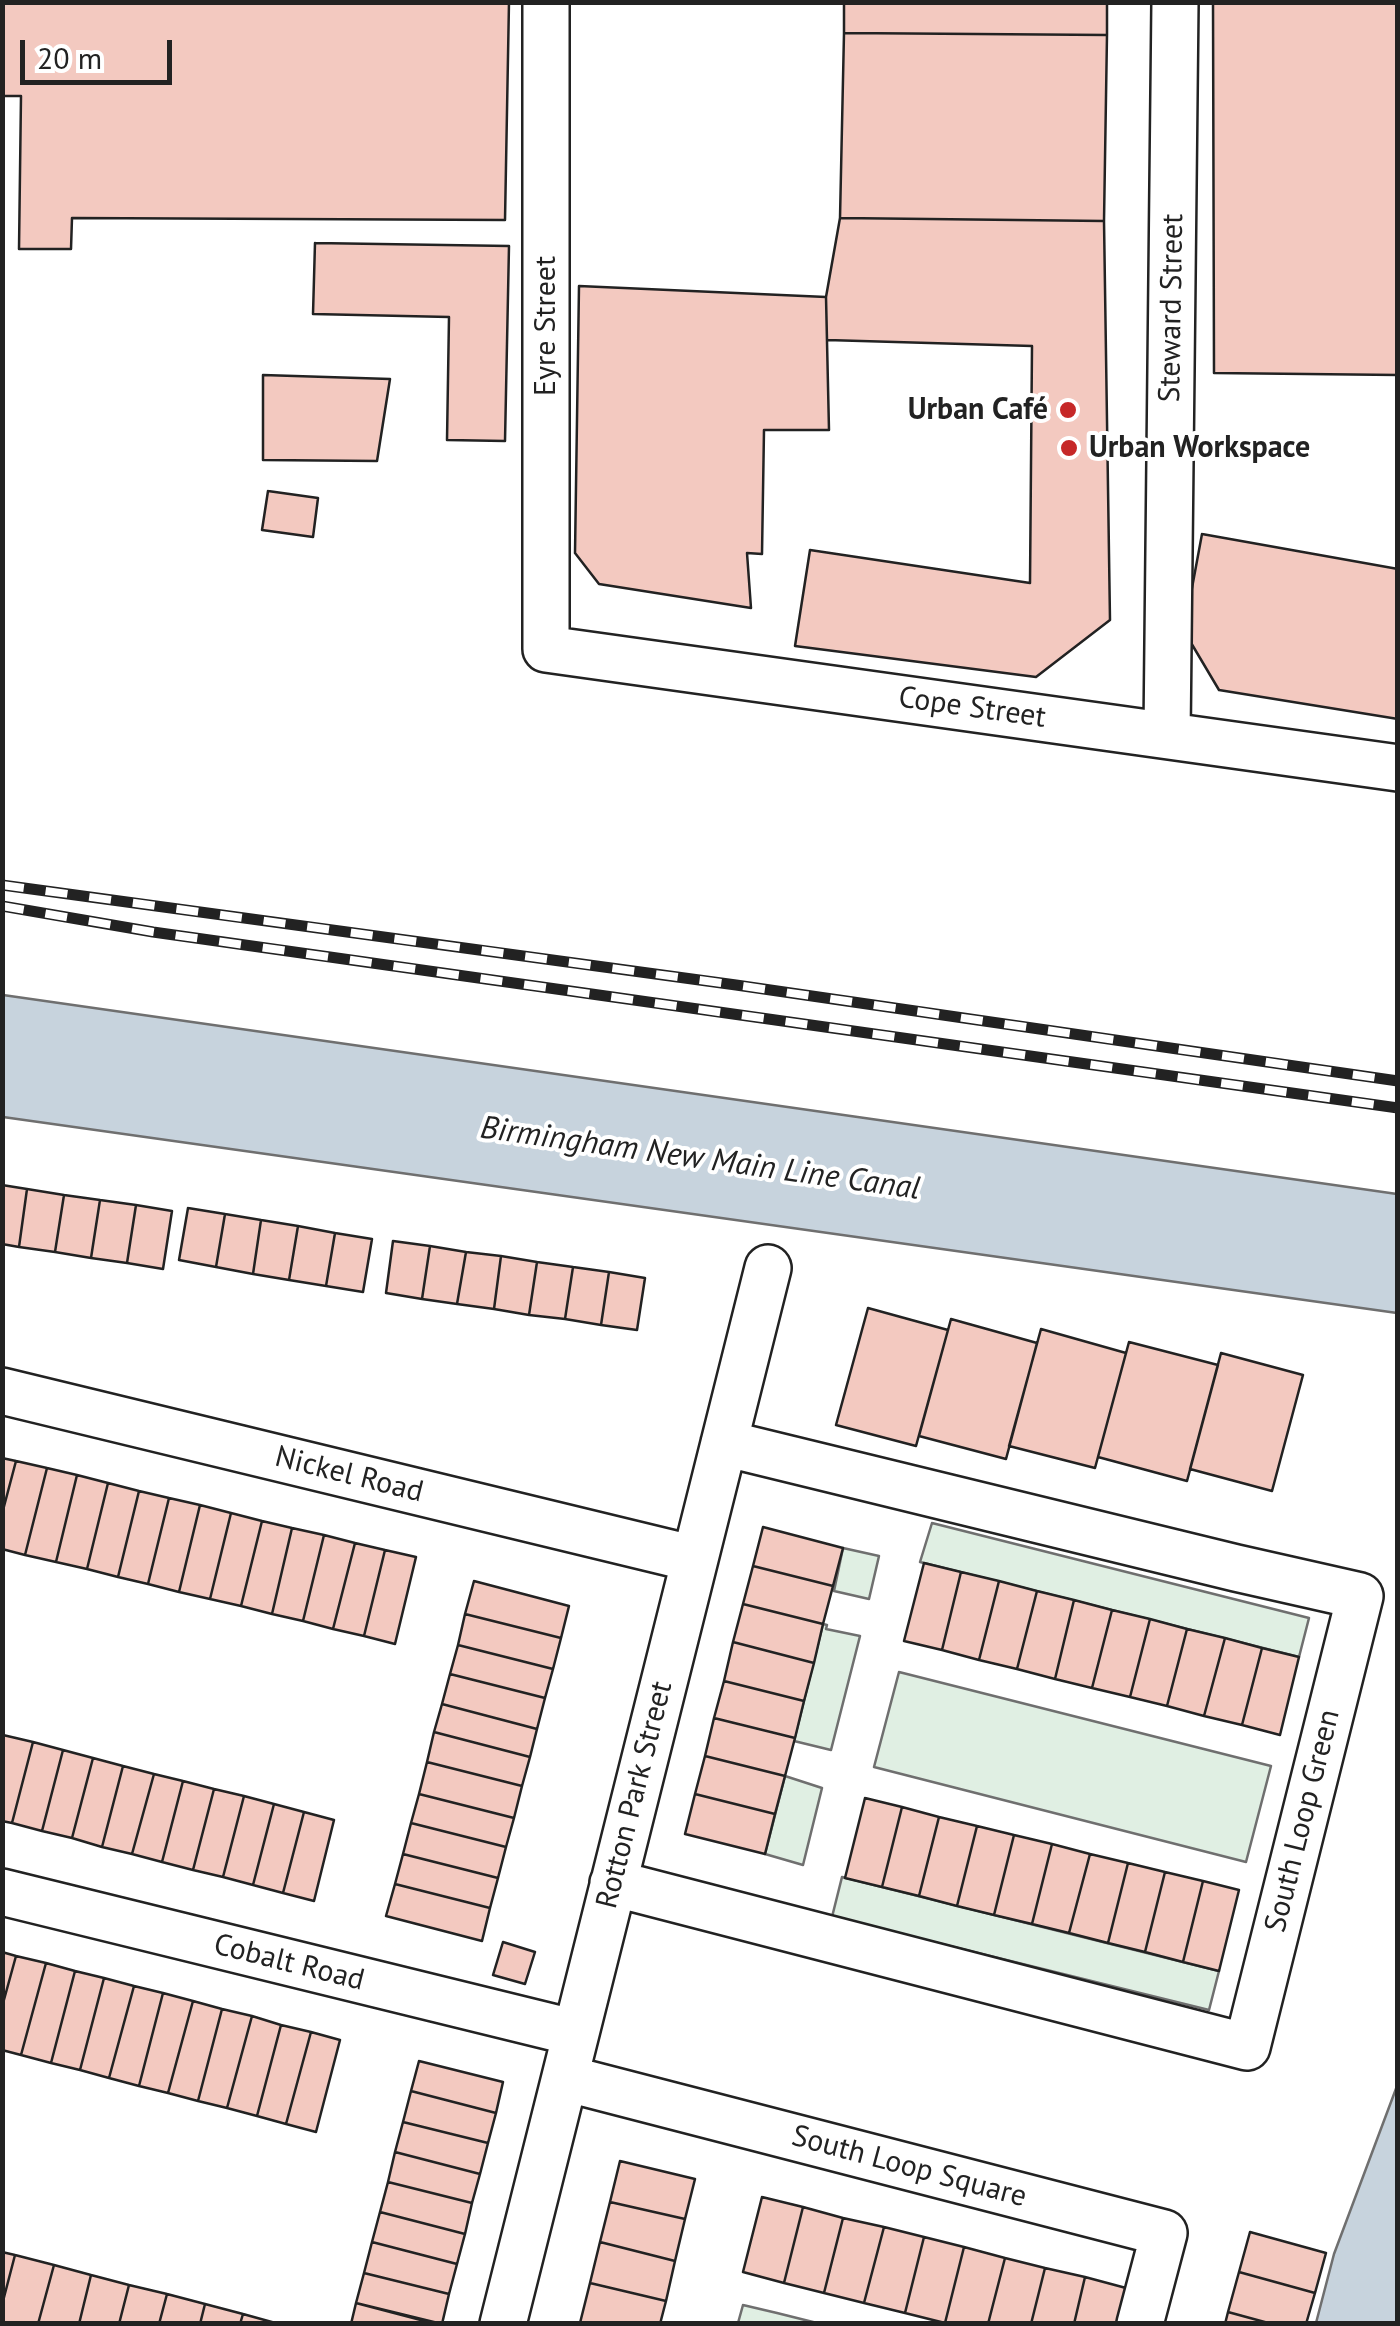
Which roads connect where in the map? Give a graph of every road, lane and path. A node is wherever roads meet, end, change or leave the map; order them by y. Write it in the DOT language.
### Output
graph roads {
  1 [pos="546,2"];
  2 [pos="1175,2"];
  3 [pos="546,649"];
  4 [pos="1167,734"];
  5 [pos="1398,768"];
  6 [pos="768,1268"];
  7 [pos="2,1391"];
  8 [pos="724,1443"];
  9 [pos="694,1560"];
  10 [pos="613,1884"];
  11 [pos="2,1892"];
  12 [pos="576,2033"];
  13 [pos="565,2078"];
  14 [pos="503,2324"];
  15 [pos="1140,2324"];
  1 -- 3 [label="street, Eyre Street"];
  2 -- 4 [label="street, Steward Street"];
  3 -- 4 [label="street, Cope Street"];
  4 -- 5 [label="street, Cope Street"];
  6 -- 8 [label="street, Rotton Park Street"];
  7 -- 9 [label="street, Nickel Road"];
  8 -- 9 [label="street, Rotton Park Street"];
  8 -- 10 [label="street, South Loop Green"];
  9 -- 10 [label="street, Rotton Park Street"];
  10 -- 12 [label="street, Rotton Park Street"];
  11 -- 12 [label="street, Cobalt Road"];
  12 -- 13 [label="street, Rotton Park Street"];
  13 -- 14 [label="street, Rotton Park Street"];
  13 -- 15 [label="street, South Loop Square"];
}
